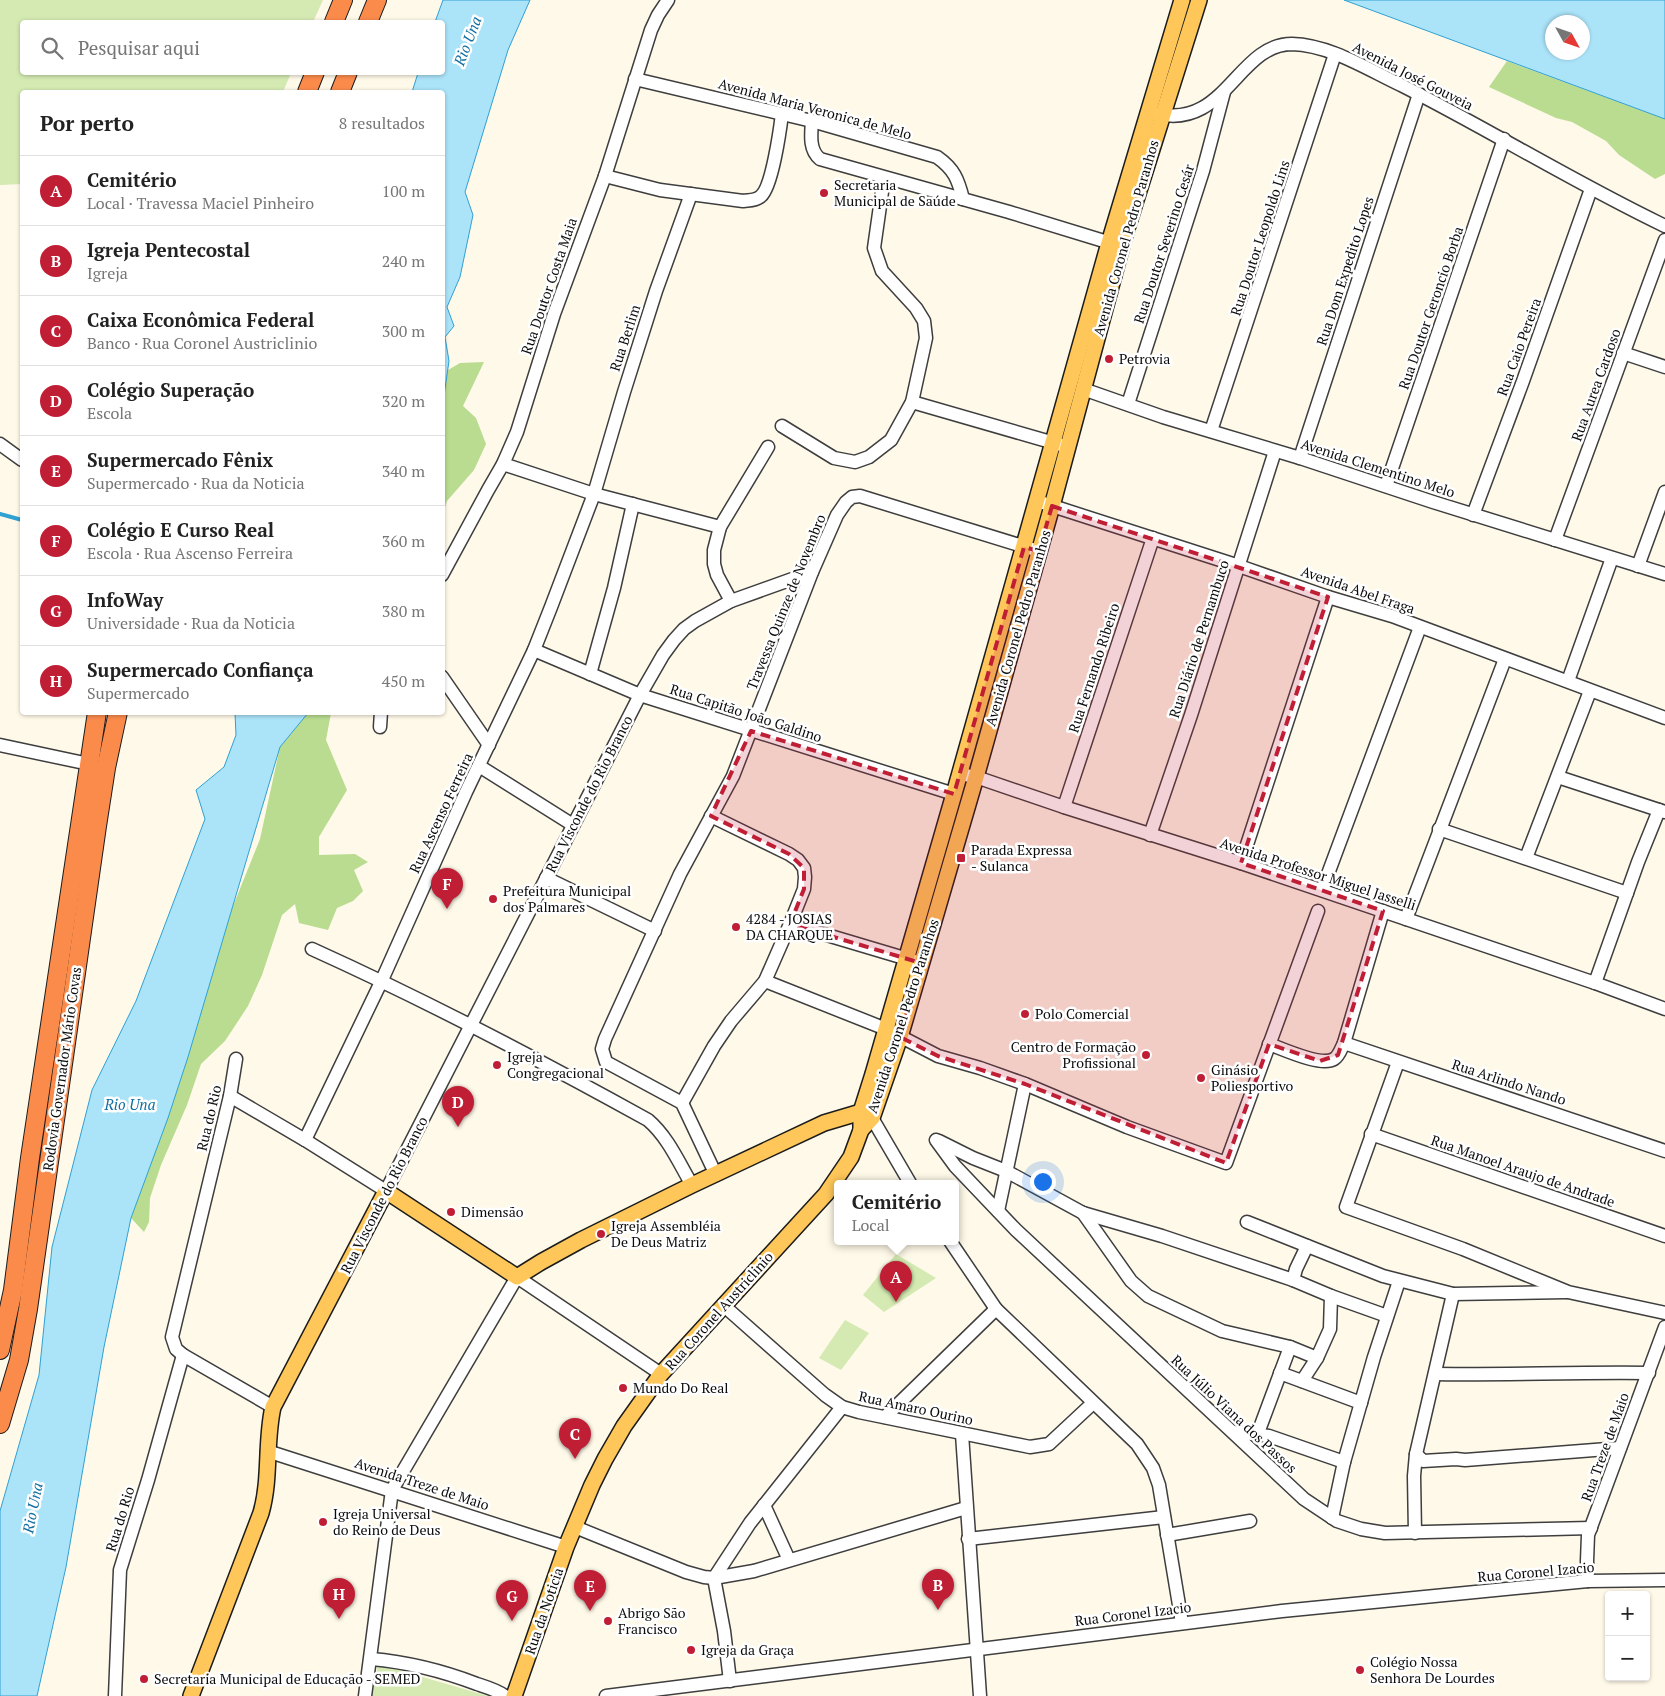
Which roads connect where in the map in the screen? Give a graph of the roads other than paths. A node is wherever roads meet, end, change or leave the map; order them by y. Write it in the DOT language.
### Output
graph roads {
  1 [pos="343,0"];
  2 [pos="377,0"];
  3 [pos="668,0"];
  4 [pos="1182,0"];
  5 [pos="1199,0"];
  6 [pos="335,20"];
  7 [pos="369,20"];
  8 [pos="1335,54"];
  9 [pos="314,75"];
  10 [pos="347,75"];
  11 [pos="635,79"];
  12 [pos="309,90"];
  13 [pos="341,90"];
  14 [pos="1224,92"];
  15 [pos="1419,94"];
  16 [pos="1147,111"];
  17 [pos="782,114"];
  18 [pos="1162,115"];
  19 [pos="812,121"];
  20 [pos="1504,140"];
  21 [pos="604,176"];
  22 [pos="884,178"];
  23 [pos="1591,188"];
  24 [pos="691,194"];
  25 [pos="963,199"];
  26 [pos="1665,226"];
  27 [pos="1665,240"];
  28 [pos="1116,244"];
  29 [pos="1623,353"];
  30 [pos="1665,367"];
  31 [pos="1080,382"];
  32 [pos="912,402"];
  33 [pos="1128,404"];
  34 [pos="782,426"];
  35 [pos="1212,431"];
  36 [pos="0,444"];
  37 [pos="1060,445"];
  38 [pos="768,447"];
  39 [pos="1275,452"];
  40 [pos="1300,458"];
  41 [pos="20,459"];
  42 [pos="504,464"];
  43 [pos="1386,486"];
  44 [pos="1665,492"];
  45 [pos="594,494"];
  46 [pos="1037,501"];
  47 [pos="633,504"];
  48 [pos="1052,506"];
  49 [pos="1472,514"];
  50 [pos="720,526"];
  51 [pos="1152,538"];
  52 [pos="1555,540"];
  53 [pos="1024,546"];
  54 [pos="1039,551"];
  55 [pos="1612,558"];
  56 [pos="1239,566"];
  57 [pos="1638,566"];
  58 [pos="445,569"];
  59 [pos="812,572"];
  60 [pos="1665,574"];
  61 [pos="1328,597"];
  62 [pos="732,601"];
  63 [pos="1420,627"];
  64 [pos="534,650"];
  65 [pos="1506,658"];
  66 [pos="590,674"];
  67 [pos="445,681"];
  68 [pos="1568,681"];
  69 [pos="1590,690"];
  70 [pos="640,695"];
  71 [pos="97,715"];
  72 [pos="117,715"];
  73 [pos="381,715"];
  74 [pos="1665,718"];
  75 [pos="380,727"];
  76 [pos="751,731"];
  77 [pos="0,745"];
  78 [pos="489,745"];
  79 [pos="89,764"];
  80 [pos="479,766"];
  81 [pos="960,774"];
  82 [pos="1558,777"];
  83 [pos="976,778"];
  84 [pos="954,794"];
  85 [pos="1064,807"];
  86 [pos="1662,811"];
  87 [pos="710,816"];
  88 [pos="573,825"];
  89 [pos="1439,830"];
  90 [pos="1150,835"];
  91 [pos="1526,858"];
  92 [pos="935,861"];
  93 [pos="1241,863"];
  94 [pos="950,866"];
  95 [pos="546,878"];
  96 [pos="1322,890"];
  97 [pos="1627,893"];
  98 [pos="1318,911"];
  99 [pos="1383,912"];
  100 [pos="1406,919"];
  101 [pos="790,924"];
  102 [pos="655,931"];
  103 [pos="312,949"];
  104 [pos="906,959"];
  105 [pos="921,963"];
  106 [pos="382,980"];
  107 [pos="765,981"];
  108 [pos="1595,983"];
  109 [pos="1665,1009"];
  110 [pos="471,1024"];
  111 [pos="886,1029"];
  112 [pos="900,1037"];
  113 [pos="1344,1043"];
  114 [pos="1269,1044"];
  115 [pos="236,1059"];
  116 [pos="1398,1062"];
  117 [pos="1026,1084"];
  118 [pos="230,1096"];
  119 [pos="682,1102"];
  120 [pos="866,1115"];
  121 [pos="861,1130"];
  122 [pos="1371,1134"];
  123 [pos="305,1140"];
  124 [pos="1665,1151"];
  125 [pos="1006,1172"];
  126 [pos="716,1175"];
  127 [pos="835,1180"];
  128 [pos="908,1180"];
  129 [pos="834,1182"];
  130 [pos="692,1186"];
  131 [pos="386,1191"];
  132 [pos="998,1211"];
  133 [pos="1083,1213"];
  134 [pos="1247,1222"];
  135 [pos="1665,1236"];
  136 [pos="953,1245"];
  137 [pos="1307,1246"];
  138 [pos="517,1277"];
  139 [pos="1293,1280"];
  140 [pos="1399,1281"];
  141 [pos="1568,1292"];
  142 [pos="1453,1294"];
  143 [pos="1331,1296"];
  144 [pos="723,1305"];
  145 [pos="996,1309"];
  146 [pos="1665,1313"];
  147 [pos="1387,1316"];
  148 [pos="1665,1327"];
  149 [pos="1290,1347"];
  150 [pos="0,1350"];
  151 [pos="183,1355"];
  152 [pos="1317,1358"];
  153 [pos="1280,1373"];
  154 [pos="661,1374"];
  155 [pos="1435,1374"];
  156 [pos="1648,1374"];
  157 [pos="1302,1381"];
  158 [pos="1093,1403"];
  159 [pos="1361,1403"];
  160 [pos="273,1407"];
  161 [pos="842,1407"];
  162 [pos="885,1417"];
  163 [pos="0,1424"];
  164 [pos="1233,1432"];
  165 [pos="1258,1433"];
  166 [pos="962,1434"];
  167 [pos="1620,1448"];
  168 [pos="267,1451"];
  169 [pos="1416,1454"];
  170 [pos="1344,1462"];
  171 [pos="392,1490"];
  172 [pos="764,1505"];
  173 [pos="966,1508"];
  174 [pos="1164,1517"];
  175 [pos="1332,1518"];
  176 [pos="1250,1520"];
  177 [pos="575,1527"];
  178 [pos="1591,1528"];
  179 [pos="1415,1533"];
  180 [pos="1167,1535"];
  181 [pos="968,1539"];
  182 [pos="566,1547"];
  183 [pos="788,1560"];
  184 [pos="714,1578"];
  185 [pos="1665,1580"];
  186 [pos="1588,1581"];
  187 [pos="1182,1623"];
  188 [pos="976,1650"];
  189 [pos="371,1658"];
  190 [pos="730,1681"];
  191 [pos="683,1691"];
  192 [pos="115,1696"];
  193 [pos="191,1696"];
  194 [pos="365,1696"];
  195 [pos="505,1696"];
  196 [pos="514,1696"];
  197 [pos="606,1696"];
  198 [pos="980,1696"];
  1 -- 6 [label="highway"];
  2 -- 7 [label="highway"];
  3 -- 11 [label="street, Rua Doutor Costa Maia"];
  4 -- 16 [label="main road, Avenida Coronel Pedro Paranhos"];
  5 -- 18 [label="main road, Avenida Coronel Pedro Paranhos"];
  8 -- 14 [label="street, Avenida José Gouveia"];
  8 -- 15 [label="street, Avenida José Gouveia"];
  8 -- 35 [label="street, Rua Doutor Leopoldo Lins"];
  9 -- 12 [label="highway"];
  10 -- 13 [label="highway"];
  11 -- 17 [label="street, Avenida Maria Veronica de Melo"];
  11 -- 21 [label="street, Rua Doutor Costa Maia"];
  14 -- 18 [label="street, Avenida José Gouveia"];
  14 -- 33 [label="street, Rua Doutor Severino Cesár"];
  15 -- 20 [label="street, Avenida José Gouveia"];
  15 -- 40 [label="street, Rua Dom Expedito Lopes"];
  16 -- 18 [label="street, Avenida José Gouveia"];
  16 -- 28 [label="main road, Avenida Coronel Pedro Paranhos"];
  17 -- 19 [label="street, Avenida Maria Veronica de Melo"];
  17 -- 24 [label="street"];
  18 -- 28 [label="main road, Avenida Coronel Pedro Paranhos"];
  19 -- 22 [label="street"];
  19 -- 25 [label="street, Avenida Maria Veronica de Melo"];
  20 -- 23 [label="street, Avenida José Gouveia"];
  20 -- 43 [label="street, Rua Doutor Geroncio Borba"];
  21 -- 24 [label="street"];
  21 -- 42 [label="street, Rua Doutor Costa Maia"];
  22 -- 25 [label="street"];
  22 -- 32 [label="street"];
  23 -- 26 [label="street, Avenida José Gouveia"];
  23 -- 49 [label="street, Rua Caio Pereira"];
  24 -- 45 [label="street, Rua Berlim"];
  25 -- 28 [label="street"];
  27 -- 29 [label="street, Rua Aurea Cardoso"];
  28 -- 31 [label="main road, Avenida Coronel Pedro Paranhos"];
  29 -- 30 [label="street"];
  29 -- 52 [label="street, Rua Aurea Cardoso"];
  31 -- 33 [label="street, Avenida Clementino Melo"];
  31 -- 37 [label="main road, Avenida Coronel Pedro Paranhos"];
  32 -- 34 [label="street"];
  32 -- 37 [label="street"];
  33 -- 35 [label="street, Avenida Clementino Melo"];
  35 -- 39 [label="street, Avenida Clementino Melo"];
  36 -- 41 [label="street"];
  37 -- 46 [label="main road, Avenida Coronel Pedro Paranhos"];
  37 -- 48 [label="main road, Avenida Coronel Pedro Paranhos"];
  38 -- 50 [label="street"];
  39 -- 40 [label="street, Avenida Clementino Melo"];
  39 -- 56 [label="street, Rua Diário de Pernambuco"];
  40 -- 43 [label="street, Avenida Clementino Melo"];
  42 -- 45 [label="street"];
  42 -- 58 [label="street, Rua Doutor Costa Maia"];
  43 -- 49 [label="street, Avenida Clementino Melo"];
  44 -- 57 [label="street"];
  45 -- 47 [label="street"];
  45 -- 64 [label="street, Rua Ascenso Ferreira"];
  46 -- 48 [label="street, Avenida Abel Fraga"];
  46 -- 53 [label="main road, Avenida Coronel Pedro Paranhos"];
  47 -- 50 [label="street"];
  47 -- 66 [label="street"];
  48 -- 51 [label="street, Avenida Abel Fraga"];
  48 -- 54 [label="main road, Avenida Coronel Pedro Paranhos"];
  49 -- 52 [label="street, Avenida Clementino Melo"];
  50 -- 62 [label="street"];
  51 -- 56 [label="street, Avenida Abel Fraga"];
  51 -- 85 [label="street, Rua Fernando Ribeiro"];
  52 -- 55 [label="street, Avenida Clementino Melo"];
  53 -- 54 [label="street, Travessa Quinze de Novembro"];
  53 -- 59 [label="street, Travessa Quinze de Novembro"];
  53 -- 81 [label="main road, Avenida Coronel Pedro Paranhos"];
  54 -- 83 [label="main road, Avenida Coronel Pedro Paranhos"];
  55 -- 57 [label="street, Avenida Clementino Melo"];
  55 -- 68 [label="street"];
  56 -- 61 [label="street, Avenida Abel Fraga"];
  56 -- 90 [label="street, Rua Diário de Pernambuco"];
  57 -- 60 [label="street, Avenida Clementino Melo"];
  59 -- 62 [label="street, Rua Visconde do Rio Branco"];
  59 -- 76 [label="street, Travessa Quinze de Novembro"];
  61 -- 63 [label="street, Avenida Abel Fraga"];
  61 -- 93 [label="street"];
  62 -- 70 [label="street, Rua Visconde do Rio Branco"];
  63 -- 65 [label="street, Avenida Abel Fraga"];
  63 -- 96 [label="street"];
  64 -- 66 [label="street, Rua Capitão João Galdino"];
  64 -- 78 [label="street, Rua Ascenso Ferreira"];
  65 -- 68 [label="street, Avenida Abel Fraga"];
  65 -- 89 [label="street"];
  66 -- 70 [label="street, Rua Capitão João Galdino"];
  67 -- 78 [label="street"];
  68 -- 69 [label="street, Avenida Abel Fraga"];
  69 -- 74 [label="street, Avenida Abel Fraga"];
  69 -- 82 [label="street"];
  70 -- 76 [label="street, Rua Capitão João Galdino"];
  70 -- 88 [label="street, Rua Visconde do Rio Branco"];
  71 -- 79 [label="highway, Rodovia Governador Mário Covas"];
  72 -- 163 [label="highway, Rodovia Governador Mário Covas"];
  73 -- 75 [label="street"];
  76 -- 84 [label="street, Rua Capitão João Galdino"];
  76 -- 87 [label="street, Travessa Quinze de Novembro"];
  77 -- 79 [label="street"];
  78 -- 80 [label="street, Rua Ascenso Ferreira"];
  79 -- 150 [label="highway, Rodovia Governador Mário Covas"];
  80 -- 88 [label="street"];
  80 -- 106 [label="street, Rua Ascenso Ferreira"];
  81 -- 83 [label="street, Avenida Professor Miguel Jasselli"];
  81 -- 84 [label="main road, Avenida Coronel Pedro Paranhos"];
  82 -- 86 [label="street"];
  82 -- 91 [label="street"];
  83 -- 85 [label="street, Avenida Professor Miguel Jasselli"];
  83 -- 94 [label="main road, Avenida Coronel Pedro Paranhos"];
  84 -- 92 [label="main road, Avenida Coronel Pedro Paranhos"];
  85 -- 90 [label="street, Avenida Professor Miguel Jasselli"];
  86 -- 97 [label="street"];
  87 -- 101 [label="street"];
  87 -- 102 [label="street, Travessa Quinze de Novembro"];
  88 -- 95 [label="street, Rua Visconde do Rio Branco"];
  89 -- 91 [label="street"];
  89 -- 100 [label="street"];
  90 -- 93 [label="street, Avenida Professor Miguel Jasselli"];
  91 -- 97 [label="street"];
  92 -- 94 [label="main road"];
  92 -- 104 [label="main road, Avenida Coronel Pedro Paranhos"];
  93 -- 96 [label="street, Avenida Professor Miguel Jasselli"];
  94 -- 105 [label="main road, Avenida Coronel Pedro Paranhos"];
  95 -- 102 [label="street"];
  95 -- 110 [label="street, Rua Visconde do Rio Branco"];
  96 -- 99 [label="street, Avenida Professor Miguel Jasselli"];
  97 -- 108 [label="street"];
  98 -- 114 [label="street"];
  99 -- 100 [label="street, Avenida Professor Miguel Jasselli"];
  99 -- 113 [label="street"];
  100 -- 108 [label="street, Avenida Professor Miguel Jasselli"];
  101 -- 104 [label="street"];
  101 -- 107 [label="street"];
  102 -- 119 [label="street, Travessa Quinze de Novembro"];
  103 -- 106 [label="street"];
  104 -- 105 [label="street"];
  104 -- 111 [label="main road, Avenida Coronel Pedro Paranhos"];
  105 -- 112 [label="main road, Avenida Coronel Pedro Paranhos"];
  106 -- 110 [label="street"];
  106 -- 123 [label="street, Rua Ascenso Ferreira"];
  107 -- 111 [label="street"];
  107 -- 119 [label="street"];
  108 -- 109 [label="street, Avenida Professor Miguel Jasselli"];
  110 -- 130 [label="street"];
  110 -- 131 [label="street, Rua Visconde do Rio Branco"];
  111 -- 112 [label="street"];
  111 -- 120 [label="main road, Avenida Coronel Pedro Paranhos"];
  112 -- 117 [label="street"];
  112 -- 120 [label="main road, Avenida Coronel Pedro Paranhos"];
  113 -- 114 [label="street"];
  113 -- 116 [label="street, Rua Arlindo Nando"];
  114 -- 117 [label="street"];
  115 -- 118 [label="street, Rua do Rio"];
  116 -- 122 [label="street"];
  116 -- 124 [label="street, Rua Arlindo Nando"];
  117 -- 125 [label="street"];
  118 -- 123 [label="street"];
  118 -- 151 [label="street, Rua do Rio"];
  119 -- 126 [label="street"];
  120 -- 121 [label="main road, Avenida Coronel Pedro Paranhos"];
  120 -- 126 [label="main road"];
  120 -- 128 [label="street"];
  121 -- 127 [label="main road, Rua Coronel Austriclinio"];
  122 -- 135 [label="street, Rua Manoel Araujo de Andrade"];
  122 -- 141 [label="street"];
  123 -- 131 [label="street"];
  125 -- 132 [label="street"];
  125 -- 132 [label="street, Rua Júlio Viana dos Passos"];
  125 -- 133 [label="street"];
  126 -- 130 [label="main road"];
  129 -- 144 [label="main road, Rua Coronel Austriclinio"];
  130 -- 138 [label="main road"];
  131 -- 138 [label="main road"];
  131 -- 160 [label="main road, Rua Visconde do Rio Branco"];
  132 -- 164 [label="street, Rua Júlio Viana dos Passos"];
  133 -- 139 [label="street"];
  133 -- 149 [label="street"];
  134 -- 137 [label="street"];
  136 -- 145 [label="street"];
  137 -- 139 [label="street"];
  137 -- 140 [label="street"];
  138 -- 154 [label="street"];
  138 -- 171 [label="street"];
  139 -- 143 [label="street"];
  140 -- 142 [label="street"];
  140 -- 147 [label="street"];
  141 -- 142 [label="street"];
  141 -- 146 [label="street"];
  142 -- 155 [label="street"];
  143 -- 147 [label="street"];
  143 -- 152 [label="street"];
  144 -- 154 [label="main road, Rua Coronel Austriclinio"];
  144 -- 161 [label="street, Rua Amaro Ourino"];
  145 -- 158 [label="street"];
  145 -- 162 [label="street"];
  147 -- 159 [label="street"];
  148 -- 156 [label="street, Rua Treze de Maio"];
  149 -- 152 [label="street"];
  149 -- 153 [label="street"];
  151 -- 160 [label="street"];
  151 -- 192 [label="street, Rua do Rio"];
  152 -- 157 [label="street"];
  153 -- 157 [label="street"];
  153 -- 165 [label="street"];
  154 -- 177 [label="main road, Rua Coronel Austriclinio"];
  155 -- 156 [label="street"];
  155 -- 169 [label="street"];
  156 -- 167 [label="street, Rua Treze de Maio"];
  157 -- 159 [label="street"];
  158 -- 166 [label="street, Rua Amaro Ourino"];
  158 -- 174 [label="street"];
  159 -- 170 [label="street"];
  160 -- 168 [label="main road, Rua Visconde do Rio Branco"];
  161 -- 162 [label="street, Rua Amaro Ourino"];
  161 -- 172 [label="street"];
  162 -- 166 [label="street, Rua Amaro Ourino"];
  164 -- 165 [label="street"];
  164 -- 175 [label="street, Rua Júlio Viana dos Passos"];
  165 -- 170 [label="street"];
  166 -- 173 [label="street"];
  167 -- 169 [label="street"];
  167 -- 178 [label="street, Rua Treze de Maio"];
  168 -- 171 [label="street, Avenida Treze de Maio"];
  168 -- 193 [label="main road, Rua Visconde do Rio Branco"];
  169 -- 179 [label="street"];
  170 -- 175 [label="street"];
  171 -- 182 [label="street, Avenida Treze de Maio"];
  171 -- 189 [label="street"];
  172 -- 183 [label="street"];
  172 -- 184 [label="street"];
  173 -- 181 [label="street"];
  173 -- 183 [label="street"];
  174 -- 180 [label="street"];
  174 -- 181 [label="street"];
  175 -- 179 [label="street, Rua Júlio Viana dos Passos"];
  176 -- 180 [label="street"];
  177 -- 182 [label="main road, Rua da Noticia"];
  177 -- 184 [label="street"];
  178 -- 179 [label="street, Rua Júlio Viana dos Passos"];
  178 -- 186 [label="street, Rua Treze de Maio"];
  180 -- 187 [label="street"];
  181 -- 188 [label="street"];
  182 -- 196 [label="main road, Rua da Noticia"];
  183 -- 184 [label="street"];
  184 -- 190 [label="street"];
  185 -- 186 [label="street, Rua Coronel Izacio"];
  186 -- 187 [label="street, Rua Coronel Izacio"];
  187 -- 188 [label="street, Rua Coronel Izacio"];
  188 -- 190 [label="street, Rua Coronel Izacio"];
  188 -- 198 [label="street"];
  189 -- 194 [label="street"];
  189 -- 195 [label="street"];
  190 -- 191 [label="street, Rua Coronel Izacio"];
  191 -- 197 [label="street, Rua Coronel Izacio"];
}
